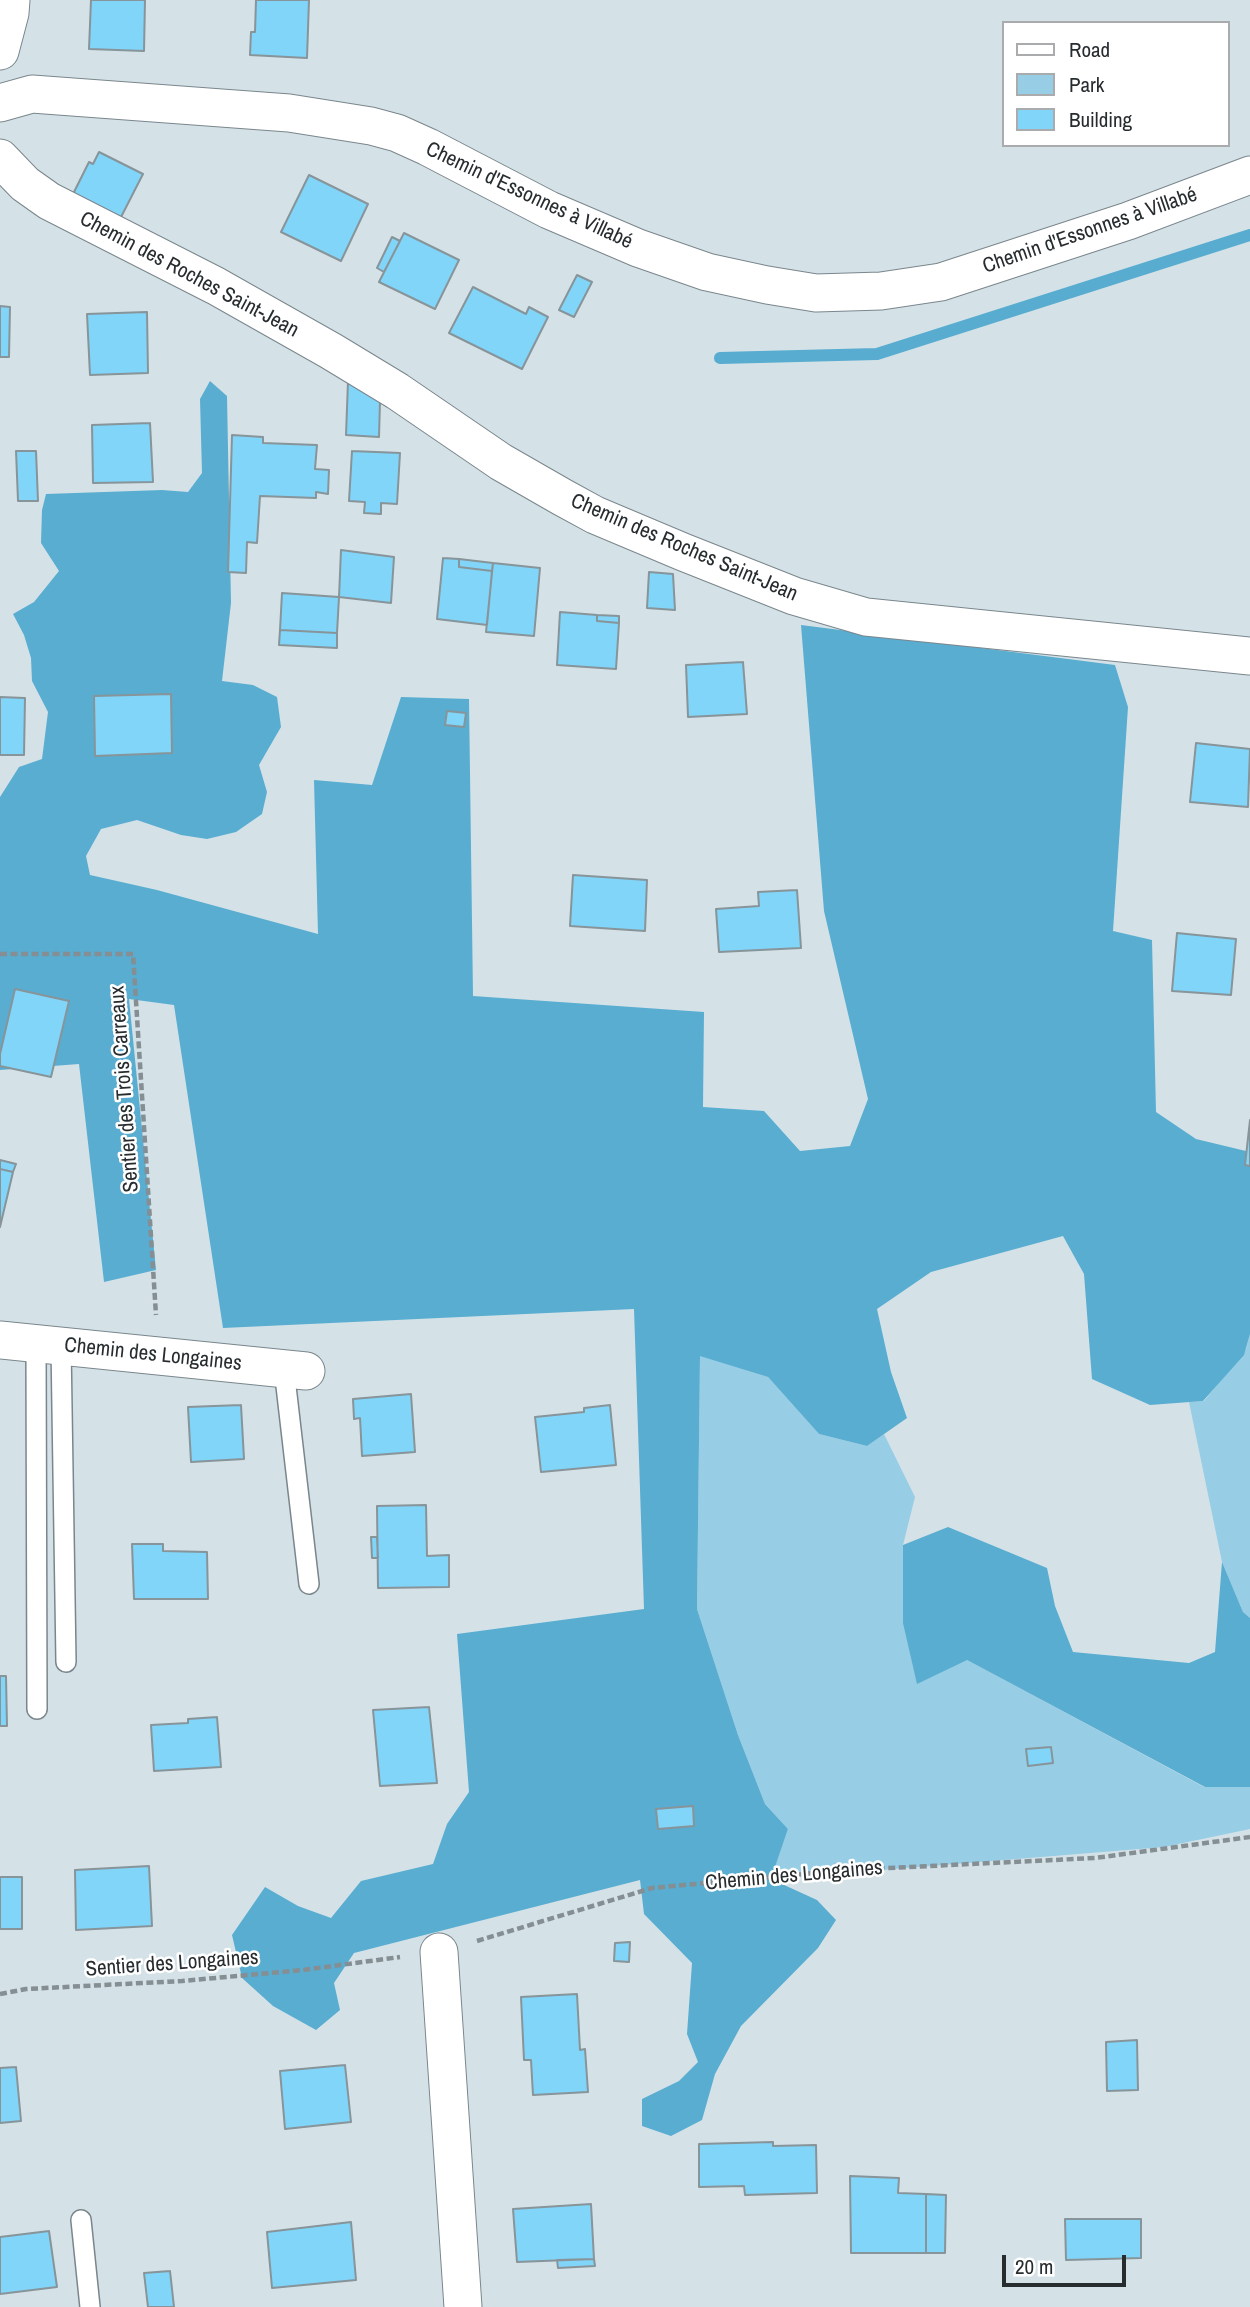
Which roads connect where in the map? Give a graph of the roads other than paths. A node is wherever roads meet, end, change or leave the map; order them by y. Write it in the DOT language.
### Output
graph roads {
  1 [pos="11,0"];
  2 [pos="0,51"];
  3 [pos="0,103"];
  4 [pos="0,158"];
  5 [pos="1250,175"];
  6 [pos="1250,656"];
  7 [pos="0,1339"];
  8 [pos="48,1344"];
  9 [pos="295,1370"];
  10 [pos="309,1584"];
  11 [pos="66,1662"];
  12 [pos="37,1709"];
  13 [pos="439,1952"];
  14 [pos="81,2220"];
  15 [pos="90,2307"];
  16 [pos="463,2307"];
  1 -- 2 [label="street"];
  3 -- 5 [label="street, Chemin d'Essonnes à Villabé"];
  4 -- 6 [label="street, Chemin des Roches Saint-Jean"];
  7 -- 8 [label="street, Chemin des Longaines"];
  8 -- 9 [label="street, Chemin des Longaines"];
  8 -- 11 [label="lane"];
  8 -- 12 [label="lane"];
  9 -- 10 [label="lane"];
  13 -- 16 [label="street"];
  14 -- 15 [label="lane"];
}
